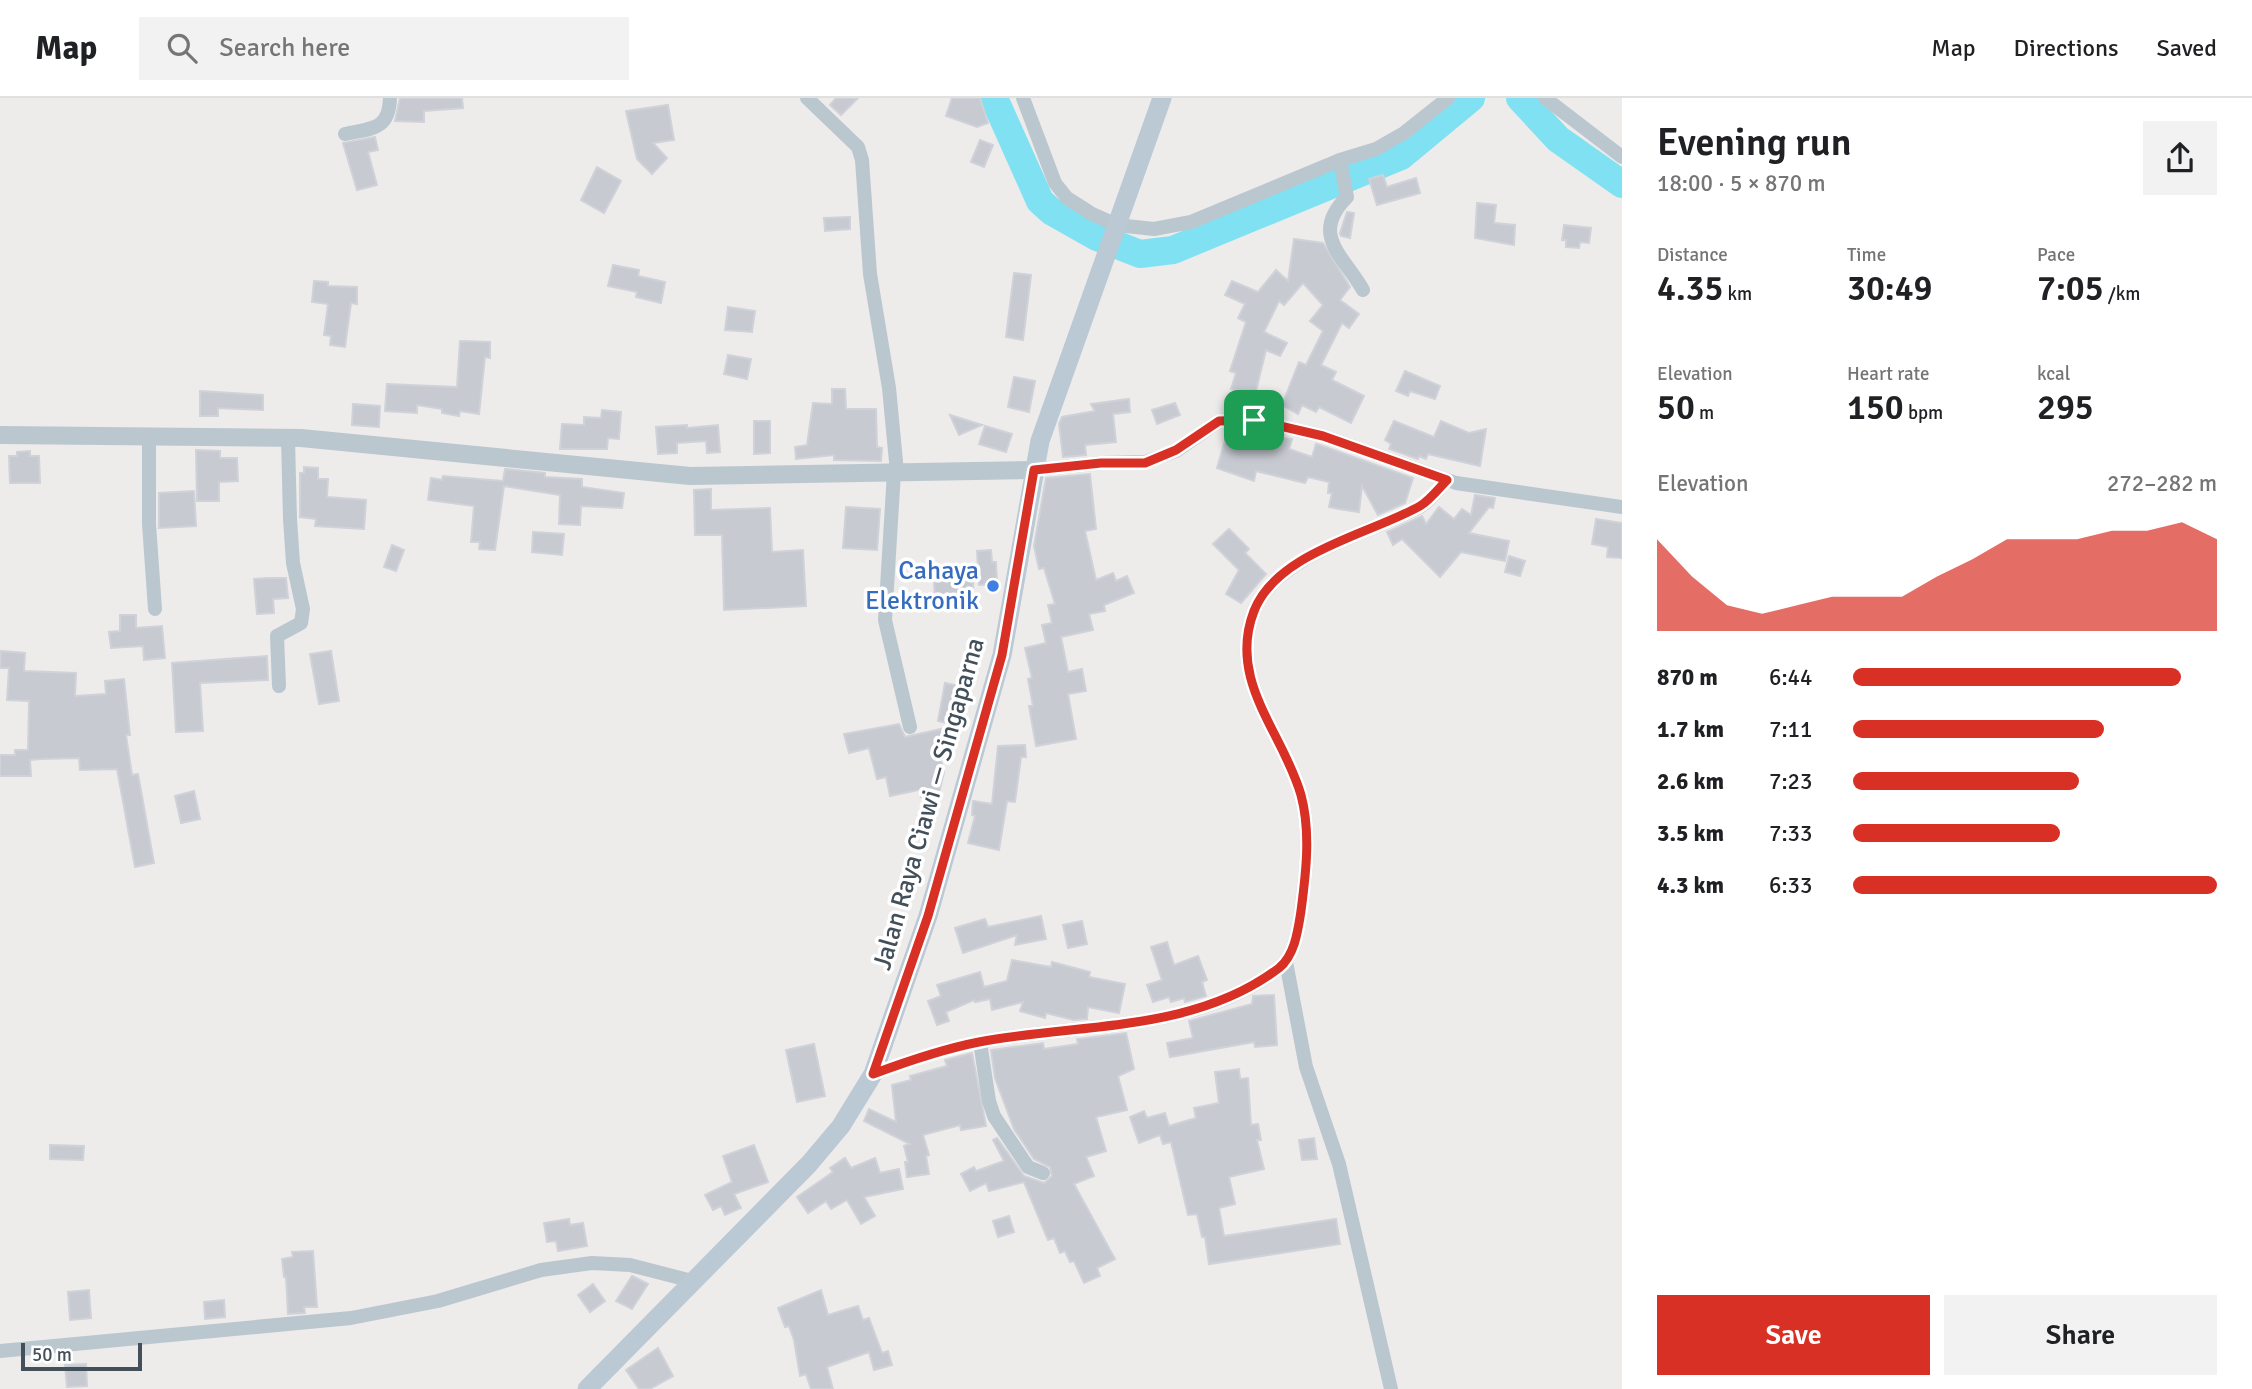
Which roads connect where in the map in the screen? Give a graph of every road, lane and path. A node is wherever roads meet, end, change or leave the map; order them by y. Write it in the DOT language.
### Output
graph roads {
  1 [pos="390,98"];
  2 [pos="807,98"];
  3 [pos="1023,98"];
  4 [pos="1162,98"];
  5 [pos="1448,98"];
  6 [pos="1545,98"];
  7 [pos="345,134"];
  8 [pos="1622,157"];
  9 [pos="1341,168"];
  10 [pos="1116,229"];
  11 [pos="1363,290"];
  12 [pos="0,435"];
  13 [pos="149,438"];
  14 [pos="288,439"];
  15 [pos="1034,470"];
  16 [pos="895,472"];
  17 [pos="1447,480"];
  18 [pos="1622,507"];
  19 [pos="155,609"];
  20 [pos="279,686"];
  21 [pos="909,727"];
  22 [pos="1286,962"];
  23 [pos="980,1042"];
  24 [pos="873,1074"];
  25 [pos="1044,1173"];
  26 [pos="692,1281"];
  27 [pos="0,1352"];
  28 [pos="587,1389"];
  29 [pos="1391,1389"];
  1 -- 7 [label="street"];
  2 -- 16 [label="street"];
  3 -- 10 [label="street"];
  4 -- 10 [label="main road, Jalan Raya Ciawi — Singaparna"];
  5 -- 9 [label="street"];
  6 -- 8 [label="street"];
  9 -- 10 [label="street"];
  9 -- 11 [label="street"];
  10 -- 15 [label="main road, Jalan Raya Ciawi — Singaparna"];
  12 -- 13 [label="street"];
  13 -- 14 [label="street"];
  13 -- 19 [label="street"];
  14 -- 16 [label="street"];
  14 -- 20 [label="street"];
  15 -- 16 [label="street"];
  15 -- 17 [label="street"];
  15 -- 24 [label="main road, Jalan Raya Ciawi — Singaparna"];
  16 -- 21 [label="street"];
  17 -- 18 [label="street"];
  17 -- 22 [label="street"];
  22 -- 23 [label="street"];
  22 -- 29 [label="street"];
  23 -- 24 [label="street"];
  23 -- 25 [label="street"];
  24 -- 26 [label="main road, Jalan Raya Ciawi — Singaparna"];
  26 -- 27 [label="street"];
  26 -- 28 [label="main road, Jalan Raya Ciawi — Singaparna"];
}
